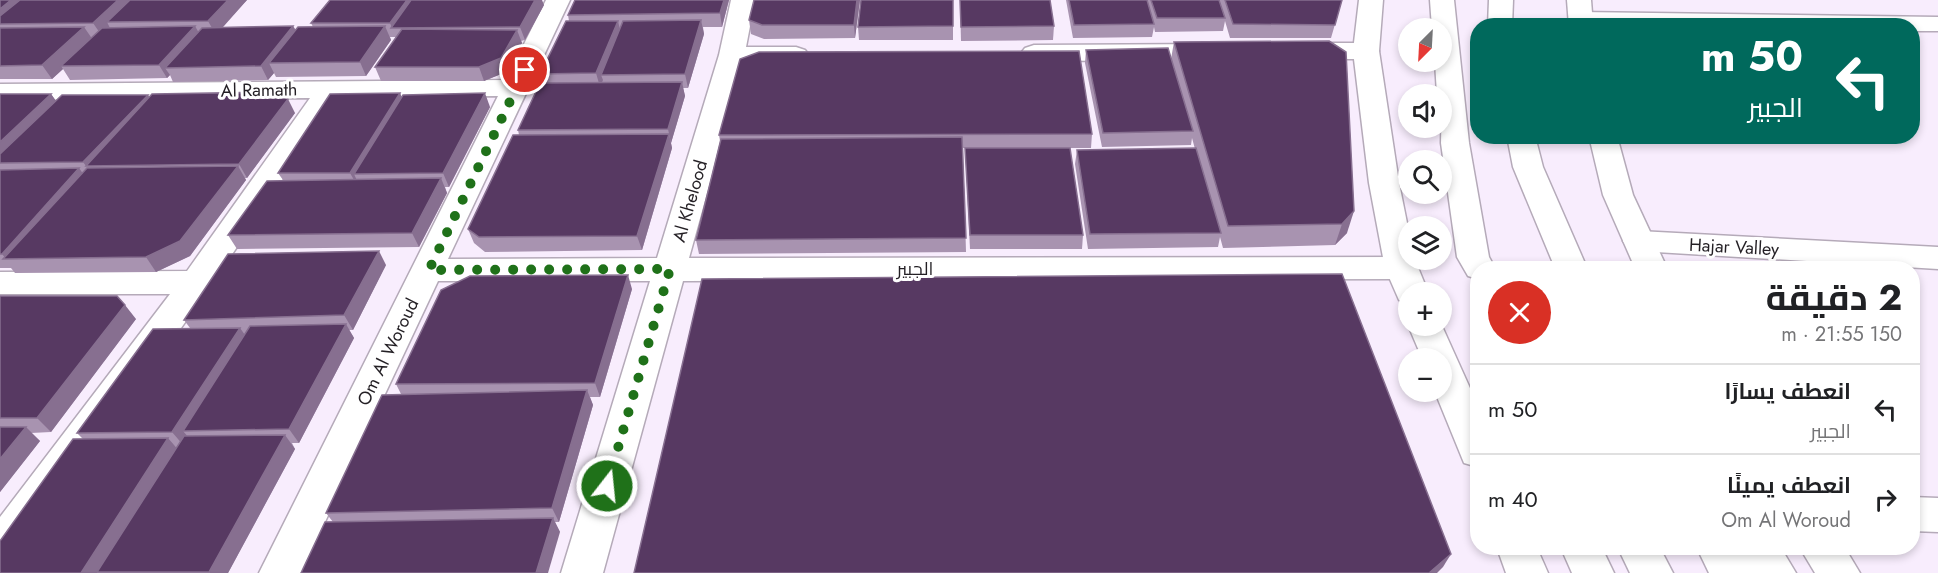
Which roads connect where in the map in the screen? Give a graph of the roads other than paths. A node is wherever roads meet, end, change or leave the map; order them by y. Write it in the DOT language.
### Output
graph roads {
  1 [pos="558,0"];
  2 [pos="743,0"];
  3 [pos="1371,0"];
  4 [pos="1442,0"];
  5 [pos="1501,0"];
  6 [pos="1580,15"];
  7 [pos="1500,18"];
  8 [pos="1699,18"];
  9 [pos="1920,24"];
  10 [pos="1938,24"];
  11 [pos="1234,51"];
  12 [pos="1270,51"];
  13 [pos="1366,51"];
  14 [pos="1007,53"];
  15 [pos="732,55"];
  16 [pos="816,55"];
  17 [pos="517,88"];
  18 [pos="330,89"];
  19 [pos="0,92"];
  20 [pos="1523,144"];
  21 [pos="1606,144"];
  22 [pos="1528,167"];
  23 [pos="1645,255"];
  24 [pos="1938,258"];
  25 [pos="1476,261"];
  26 [pos="1568,261"];
  27 [pos="1585,261"];
  28 [pos="670,269"];
  29 [pos="429,270"];
  30 [pos="1406,280"];
  31 [pos="196,282"];
  32 [pos="0,283"];
  33 [pos="1452,389"];
  34 [pos="1470,433"];
  35 [pos="1920,514"];
  36 [pos="1938,515"];
  37 [pos="0,549"];
  38 [pos="1520,555"];
  39 [pos="1585,555"];
  40 [pos="1642,555"];
  41 [pos="1721,555"];
  42 [pos="1762,555"];
  43 [pos="1826,555"];
  44 [pos="280,573"];
  45 [pos="582,573"];
  46 [pos="1527,573"];
  47 [pos="1593,573"];
  48 [pos="1652,573"];
  49 [pos="1731,573"];
  50 [pos="1775,573"];
  51 [pos="1839,573"];
  1 -- 17 [label="street, Om Al Woroud"];
  2 -- 15 [label="street, Al Khelood"];
  3 -- 13 [label="street"];
  4 -- 25 [label="street"];
  5 -- 7 [label="street"];
  6 -- 8 [label="street"];
  9 -- 10 [label="street"];
  11 -- 14 [label="street"];
  12 -- 13 [label="street"];
  13 -- 30 [label="street"];
  15 -- 16 [label="street"];
  15 -- 28 [label="street, Al Khelood"];
  17 -- 18 [label="street, Al Ramath"];
  17 -- 29 [label="street, Om Al Woroud"];
  18 -- 19 [label="street, Al Ramath"];
  18 -- 31 [label="street"];
  20 -- 22 [label="street"];
  21 -- 23 [label="street"];
  22 -- 26 [label="street"];
  22 -- 27 [label="street"];
  23 -- 24 [label="street, Hajar Valley"];
  28 -- 29 [label="street, الجبير"];
  28 -- 30 [label="street, الجبير"];
  28 -- 45 [label="street, Al Khelood"];
  29 -- 44 [label="street, Om Al Woroud"];
  31 -- 32 [label="street"];
  31 -- 37 [label="street"];
  33 -- 34 [label="street"];
  35 -- 36 [label="street"];
  38 -- 46 [label="street"];
  39 -- 47 [label="street"];
  40 -- 48 [label="street"];
  41 -- 49 [label="street"];
  42 -- 50 [label="street"];
  43 -- 51 [label="street"];
}
